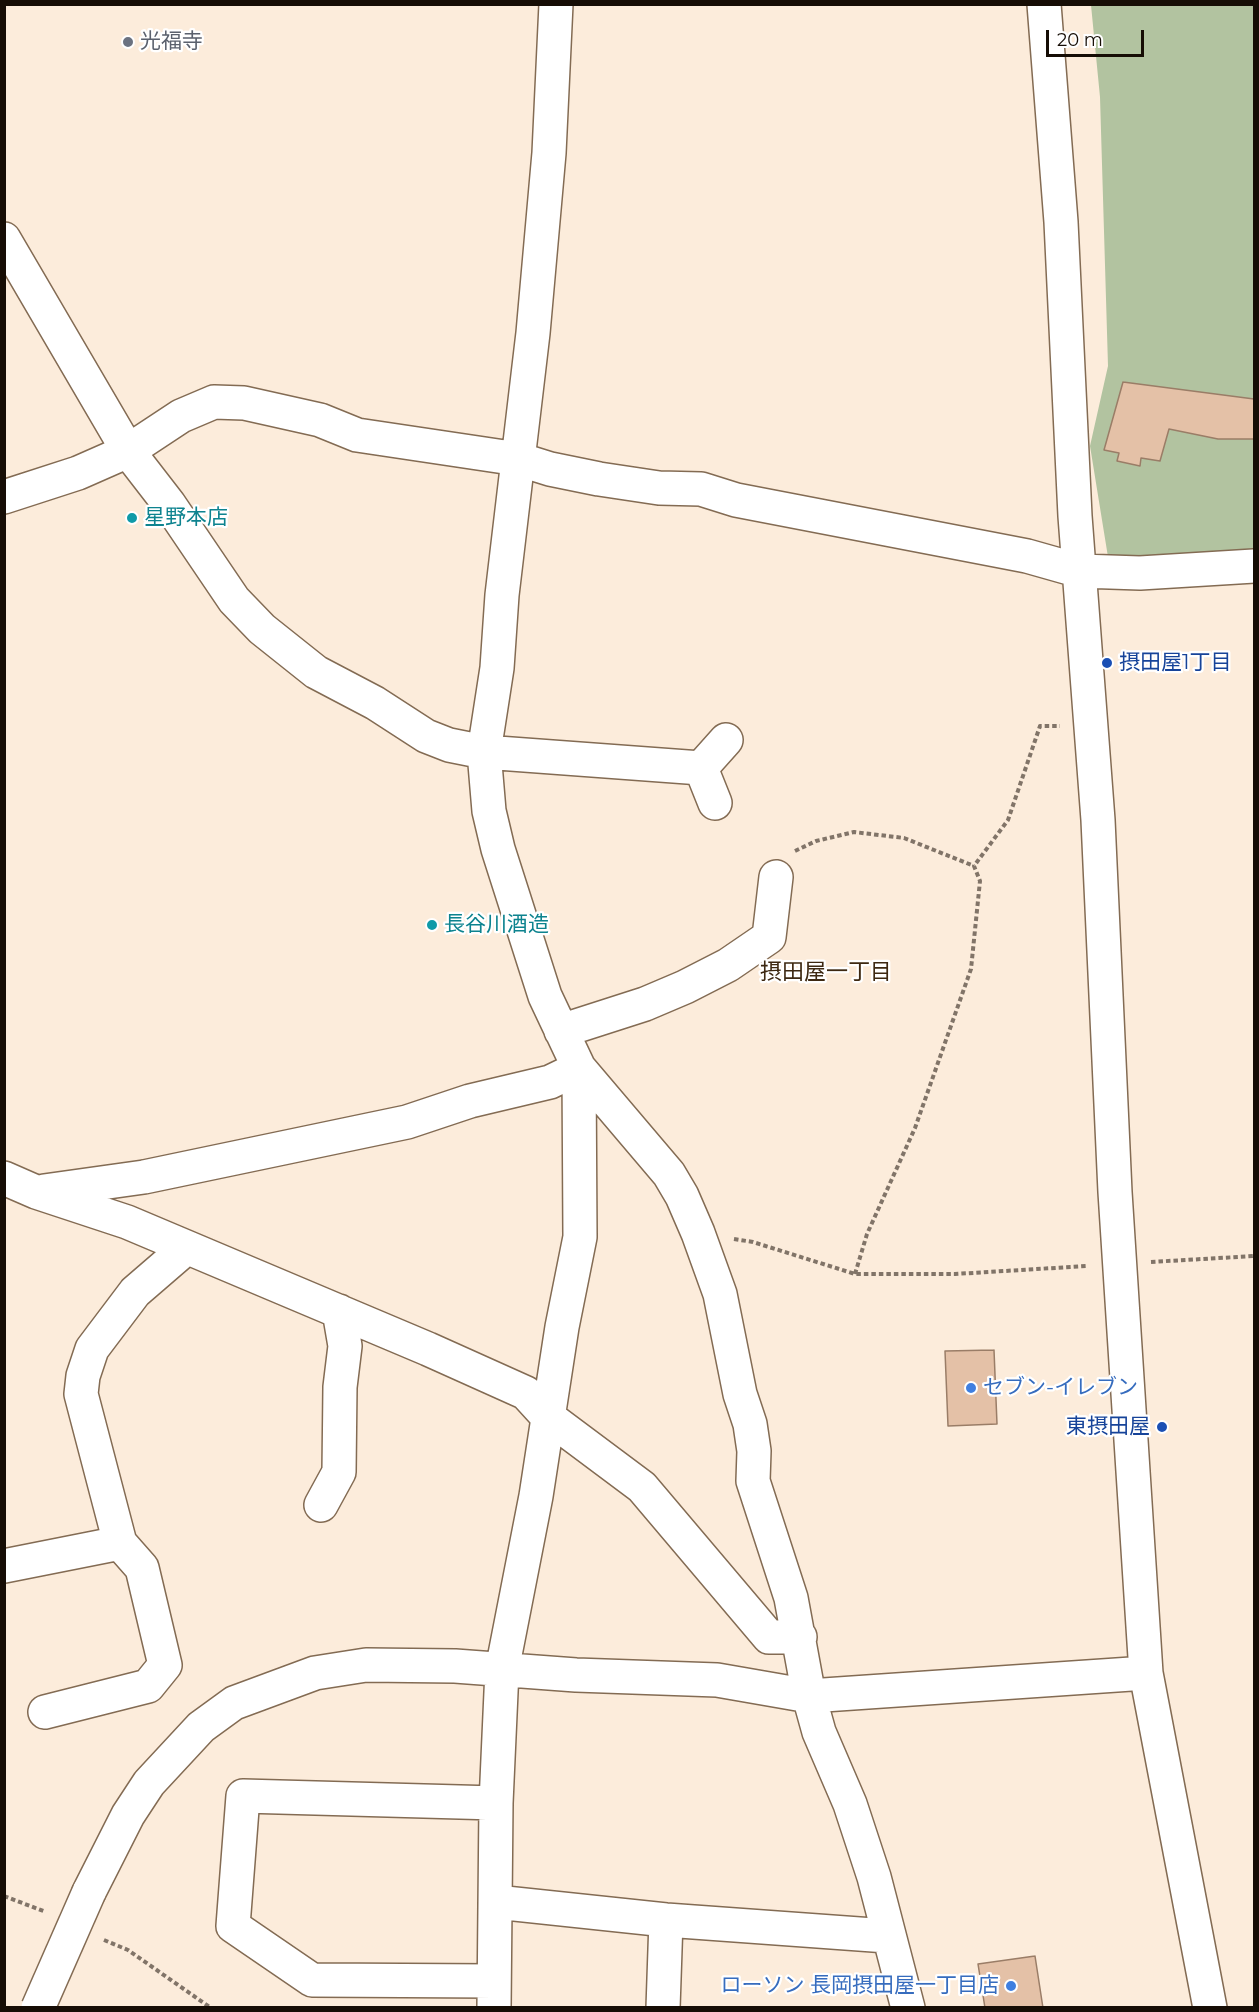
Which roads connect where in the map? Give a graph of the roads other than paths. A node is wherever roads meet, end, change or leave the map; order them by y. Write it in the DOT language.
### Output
graph roads {
  1 [pos="556,4"];
  2 [pos="1044,4"];
  3 [pos="4,238"];
  4 [pos="128,451"];
  5 [pos="518,459"];
  6 [pos="4,497"];
  7 [pos="1254,566"];
  8 [pos="1080,571"];
  9 [pos="726,740"];
  10 [pos="484,752"];
  11 [pos="701,768"];
  12 [pos="715,803"];
  13 [pos="776,877"];
  14 [pos="561,1031"];
  15 [pos="579,1068"];
  16 [pos="4,1178"];
  17 [pos="36,1192"];
  18 [pos="186,1248"];
  19 [pos="339,1311"];
  20 [pos="547,1416"];
  21 [pos="321,1505"];
  22 [pos="120,1543"];
  23 [pos="4,1566"];
  24 [pos="800,1637"];
  25 [pos="502,1670"];
  26 [pos="1146,1673"];
  27 [pos="809,1696"];
  28 [pos="45,1712"];
  29 [pos="496,1803"];
  30 [pos="496,1902"];
  31 [pos="666,1920"];
  32 [pos="887,1936"];
  33 [pos="494,1994"];
  34 [pos="38,2007"];
  35 [pos="663,2007"];
  36 [pos="908,2007"];
  37 [pos="1209,2007"];
  1 -- 5 [label="street"];
  2 -- 8 [label="street"];
  3 -- 4 [label="street"];
  4 -- 5 [label="street"];
  4 -- 6 [label="street"];
  4 -- 10 [label="street"];
  5 -- 8 [label="street"];
  5 -- 10 [label="street"];
  7 -- 8 [label="street"];
  8 -- 26 [label="street"];
  9 -- 11 [label="street"];
  10 -- 11 [label="street"];
  10 -- 14 [label="street"];
  11 -- 12 [label="street"];
  13 -- 14 [label="street"];
  14 -- 15 [label="street"];
  15 -- 17 [label="street"];
  15 -- 20 [label="street"];
  15 -- 24 [label="street"];
  16 -- 17 [label="street"];
  17 -- 18 [label="street"];
  18 -- 19 [label="street"];
  18 -- 22 [label="street"];
  19 -- 20 [label="street"];
  19 -- 21 [label="street"];
  20 -- 24 [label="street"];
  20 -- 25 [label="street"];
  22 -- 23 [label="street"];
  22 -- 28 [label="street"];
  24 -- 27 [label="street"];
  25 -- 27 [label="street"];
  25 -- 29 [label="street"];
  25 -- 34 [label="street, bridge"];
  26 -- 27 [label="street"];
  26 -- 37 [label="street"];
  27 -- 32 [label="street"];
  29 -- 30 [label="street"];
  29 -- 33 [label="street"];
  30 -- 31 [label="street"];
  30 -- 33 [label="street"];
  31 -- 32 [label="street"];
  31 -- 35 [label="street"];
  32 -- 36 [label="street"];
}
